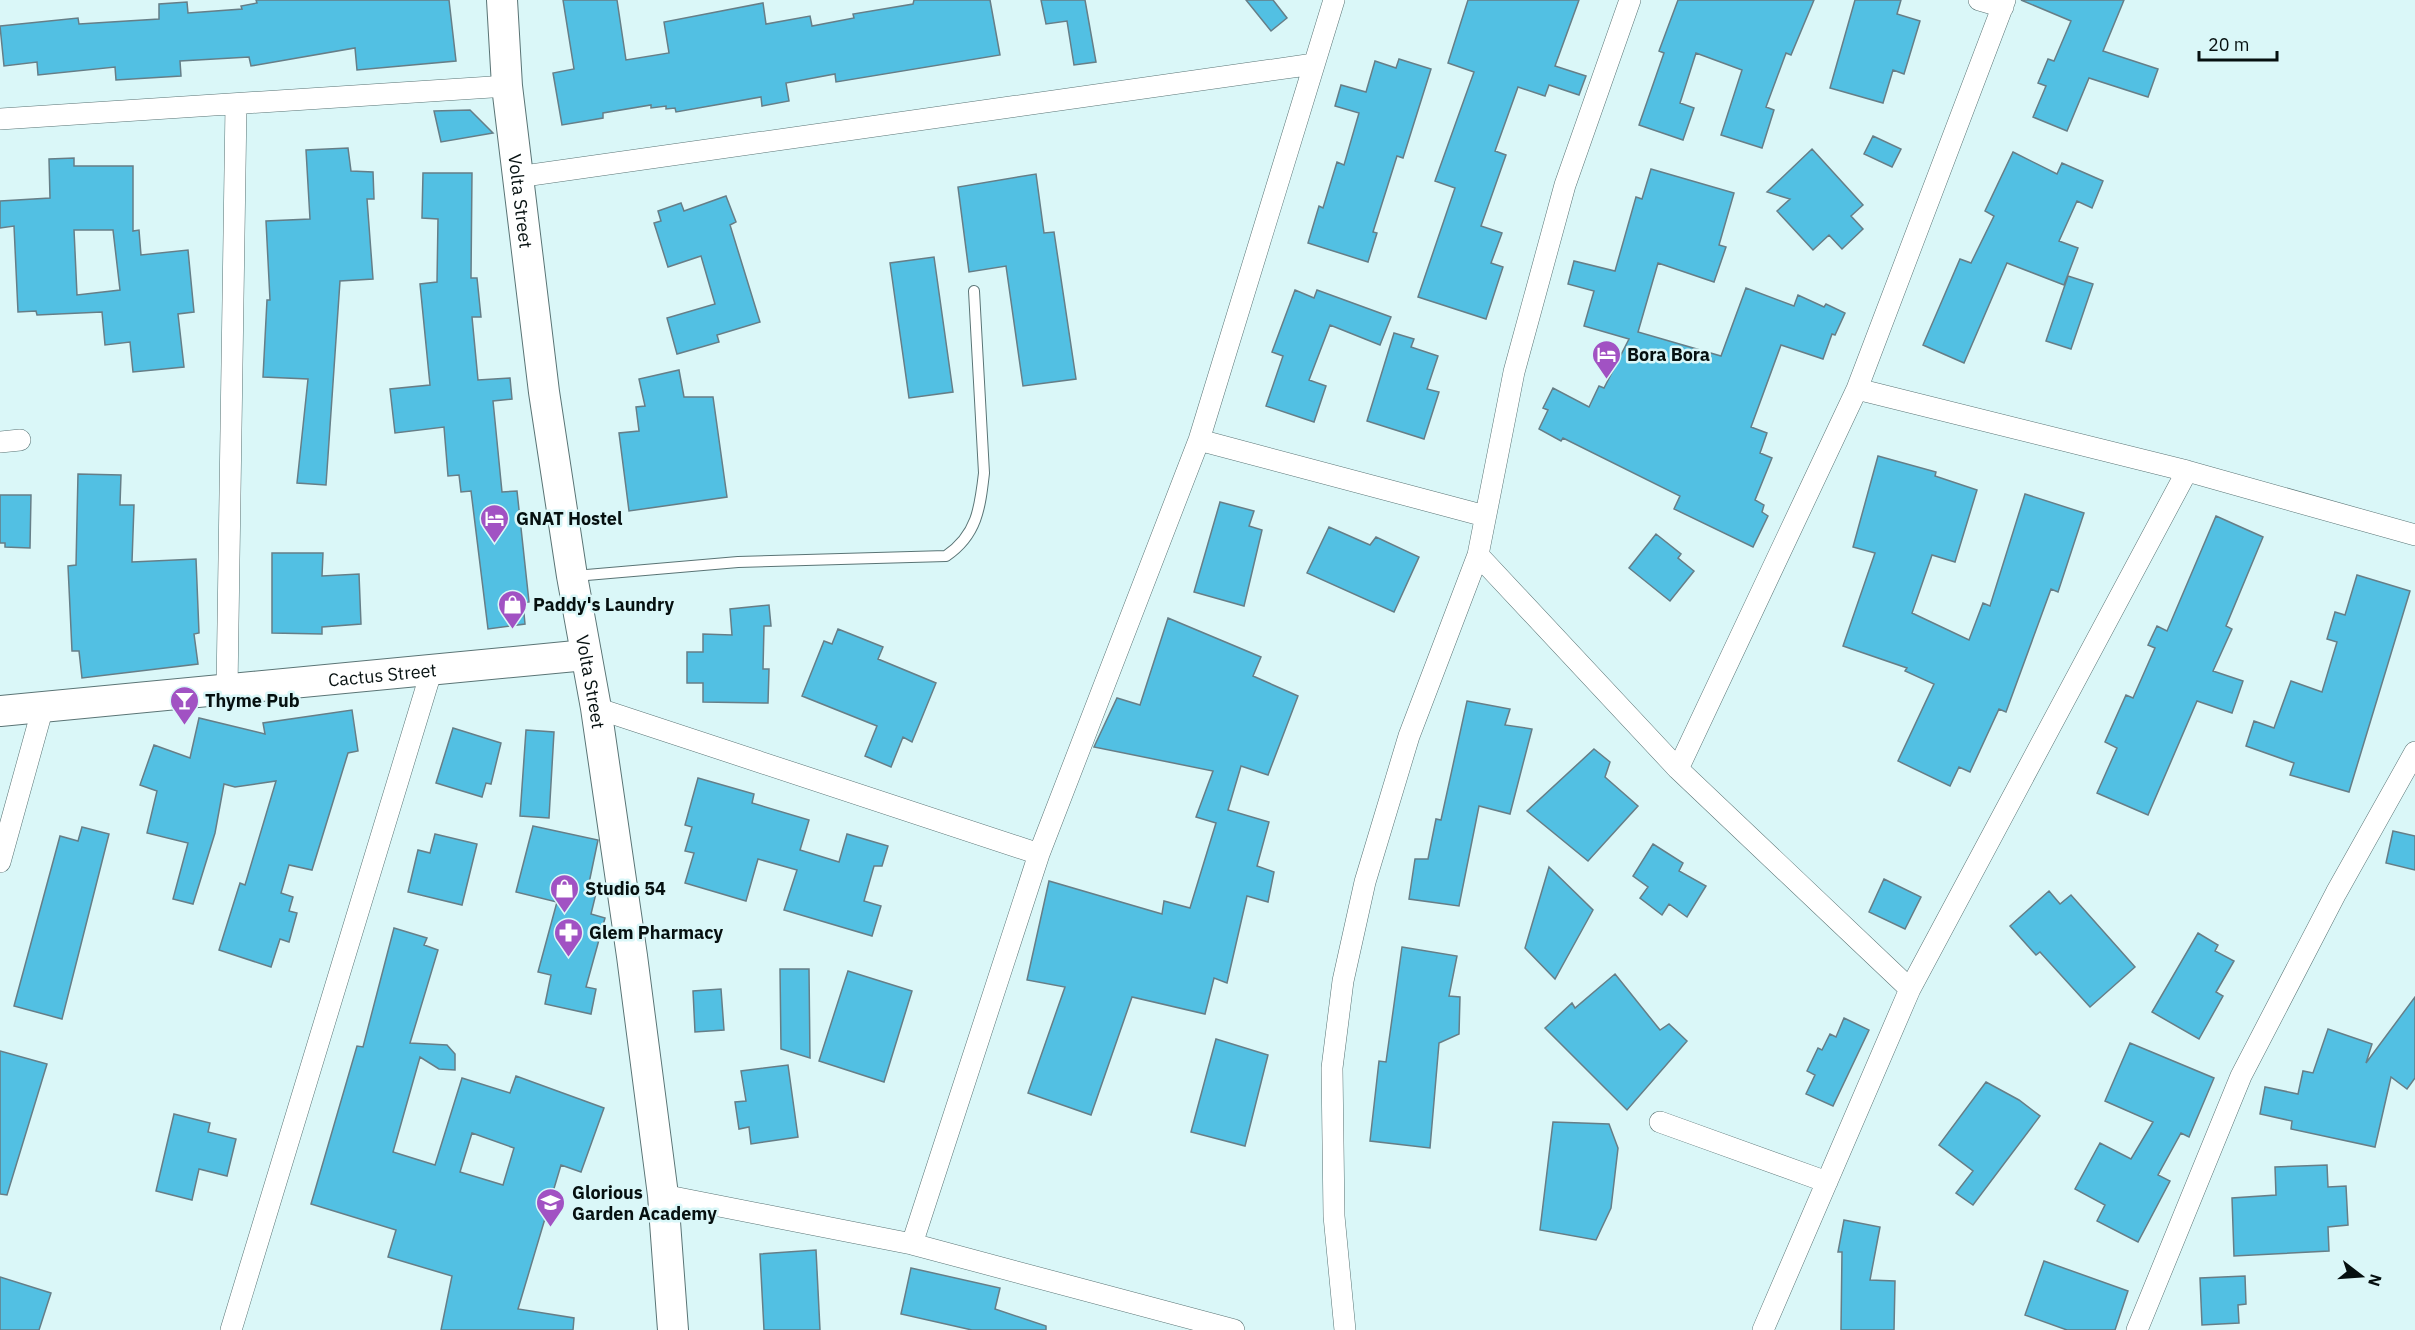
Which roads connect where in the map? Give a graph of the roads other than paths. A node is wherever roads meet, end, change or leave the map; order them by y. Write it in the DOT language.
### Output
graph roads {
  1 [pos="502,0"];
  2 [pos="1334,0"];
  3 [pos="1630,0"];
  4 [pos="1979,0"];
  5 [pos="2004,4"];
  6 [pos="1314,64"];
  7 [pos="507,86"];
  8 [pos="236,105"];
  9 [pos="0,119"];
  10 [pos="517,177"];
  11 [pos="974,291"];
  12 [pos="1857,389"];
  13 [pos="1199,440"];
  14 [pos="2187,471"];
  15 [pos="1485,516"];
  16 [pos="2415,535"];
  17 [pos="1478,555"];
  18 [pos="572,576"];
  19 [pos="586,655"];
  20 [pos="432,669"];
  21 [pos="227,689"];
  22 [pos="43,707"];
  23 [pos="596,708"];
  24 [pos="0,711"];
  25 [pos="2415,752"];
  26 [pos="1678,769"];
  27 [pos="1039,854"];
  28 [pos="0,862"];
  29 [pos="1910,989"];
  30 [pos="1660,1122"];
  31 [pos="1827,1182"];
  32 [pos="663,1196"];
  33 [pos="912,1244"];
  34 [pos="231,1330"];
  35 [pos="674,1330"];
  36 [pos="1234,1330"];
  37 [pos="1345,1330"];
  38 [pos="1763,1330"];
  39 [pos="2137,1330"];
  1 -- 7 [label="street, Volta Street"];
  2 -- 6 [label="street"];
  3 -- 15 [label="street"];
  4 -- 5 [label="street"];
  5 -- 12 [label="street"];
  6 -- 10 [label="street"];
  6 -- 13 [label="street"];
  7 -- 8 [label="street"];
  7 -- 10 [label="street, Volta Street"];
  8 -- 9 [label="street"];
  8 -- 21 [label="street"];
  10 -- 18 [label="street, Volta Street"];
  11 -- 18 [label="lane"];
  12 -- 14 [label="street"];
  12 -- 26 [label="street"];
  13 -- 15 [label="street"];
  13 -- 27 [label="street"];
  14 -- 16 [label="street"];
  14 -- 29 [label="street"];
  15 -- 17 [label="street"];
  17 -- 26 [label="street"];
  17 -- 37 [label="street"];
  18 -- 19 [label="street, Volta Street"];
  19 -- 20 [label="street, Cactus Street"];
  19 -- 23 [label="street, Volta Street"];
  20 -- 21 [label="street, Cactus Street"];
  20 -- 34 [label="street"];
  21 -- 22 [label="street, Cactus Street"];
  22 -- 24 [label="street, Cactus Street"];
  22 -- 28 [label="street"];
  23 -- 27 [label="street"];
  23 -- 32 [label="street, Volta Street"];
  25 -- 39 [label="street"];
  26 -- 29 [label="street"];
  27 -- 33 [label="street"];
  29 -- 31 [label="street"];
  30 -- 31 [label="street"];
  31 -- 38 [label="street"];
  32 -- 33 [label="street"];
  32 -- 35 [label="street, Volta Street"];
  33 -- 36 [label="street"];
}
